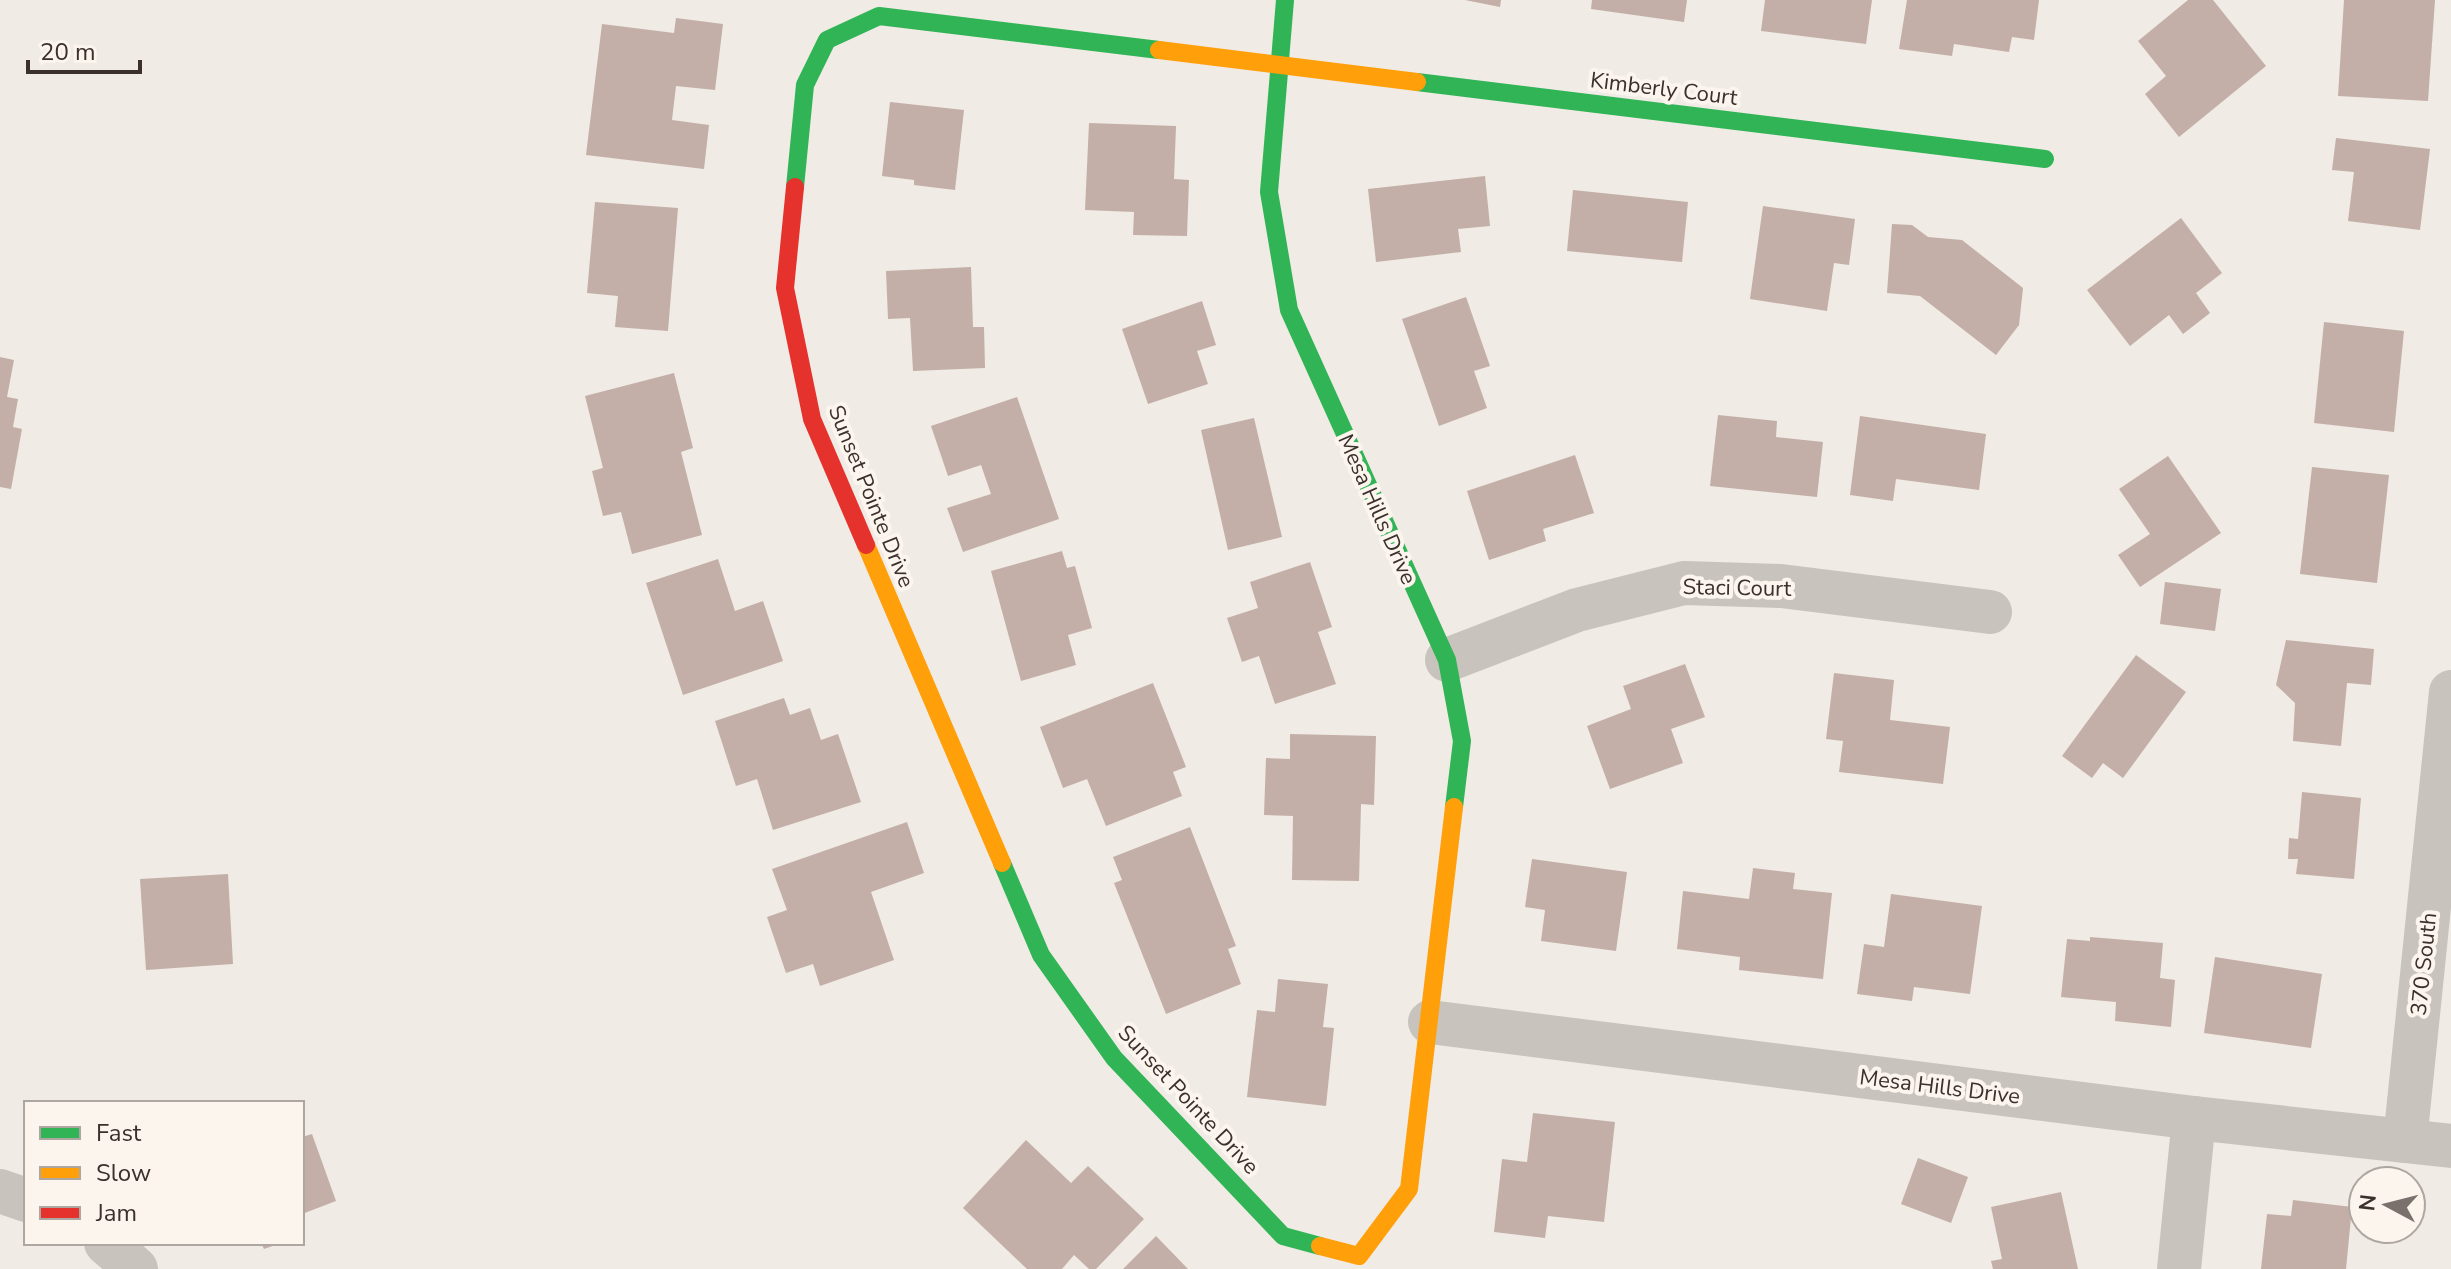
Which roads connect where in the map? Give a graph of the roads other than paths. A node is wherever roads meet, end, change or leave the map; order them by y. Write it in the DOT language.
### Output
graph roads {
  1 [pos="1285,0"];
  2 [pos="1277,65"];
  3 [pos="2045,159"];
  4 [pos="1990,612"];
  5 [pos="1447,660"];
  6 [pos="2451,692"];
  7 [pos="1430,1022"];
  8 [pos="2194,1118"];
  9 [pos="2405,1141"];
  10 [pos="2451,1146"];
  11 [pos="0,1191"];
  12 [pos="24,1199"];
  13 [pos="108,1245"];
  14 [pos="1359,1256"];
  15 [pos="136,1269"];
  16 [pos="2179,1269"];
  1 -- 2 [label="street, Mesa Hills Drive"];
  2 -- 3 [label="street, Kimberly Court"];
  2 -- 5 [label="street, Mesa Hills Drive"];
  2 -- 14 [label="street, Sunset Pointe Drive"];
  4 -- 5 [label="street, Staci Court"];
  5 -- 7 [label="street, Mesa Hills Drive"];
  6 -- 9 [label="street, 370 South"];
  7 -- 8 [label="street, Mesa Hills Drive"];
  7 -- 14 [label="street, Mesa Hills Drive"];
  8 -- 9 [label="street, Mesa Hills Drive"];
  8 -- 16 [label="street"];
  9 -- 10 [label="street, Mesa Hills Drive"];
  11 -- 12 [label="street"];
  13 -- 15 [label="street"];
}
